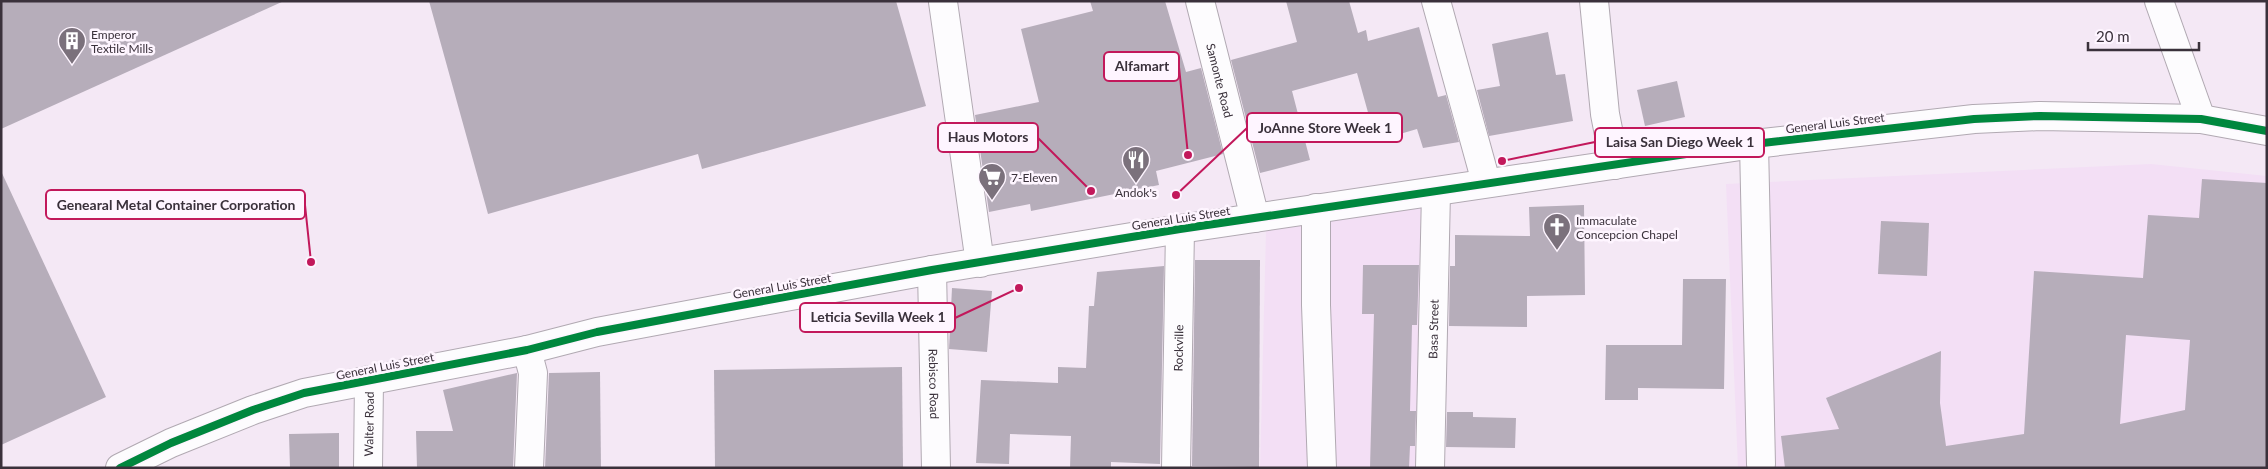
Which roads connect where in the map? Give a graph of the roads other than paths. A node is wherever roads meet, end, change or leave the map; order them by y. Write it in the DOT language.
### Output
graph roads {
  1 [pos="1200,1"];
  2 [pos="1436,1"];
  3 [pos="1594,1"];
  4 [pos="2159,1"];
  5 [pos="943,2"];
  6 [pos="2201,119"];
  7 [pos="2267,131"];
  8 [pos="1754,144"];
  9 [pos="1615,165"];
  10 [pos="1486,182"];
  11 [pos="1436,192"];
  12 [pos="1316,208"];
  13 [pos="1254,218"];
  14 [pos="1180,229"];
  15 [pos="980,263"];
  16 [pos="932,270"];
  17 [pos="527,350"];
  18 [pos="369,380"];
  19 [pos="1761,464"];
  20 [pos="120,468"];
  21 [pos="368,468"];
  22 [pos="529,468"];
  23 [pos="936,468"];
  24 [pos="1176,468"];
  25 [pos="1322,468"];
  26 [pos="1430,468"];
  1 -- 13 [label="main road, Samonte Road"];
  2 -- 10 [label="main road"];
  3 -- 9 [label="main road"];
  4 -- 6 [label="main road"];
  5 -- 15 [label="main road"];
  6 -- 7 [label="main road, General Luis Street"];
  6 -- 8 [label="main road, General Luis Street"];
  8 -- 9 [label="main road, General Luis Street"];
  8 -- 19 [label="main road"];
  9 -- 10 [label="main road, General Luis Street"];
  10 -- 11 [label="main road, General Luis Street"];
  11 -- 12 [label="main road, General Luis Street"];
  11 -- 26 [label="main road, Basa Street"];
  12 -- 13 [label="main road, General Luis Street"];
  12 -- 25 [label="main road"];
  13 -- 14 [label="main road, General Luis Street"];
  14 -- 15 [label="main road, General Luis Street"];
  14 -- 24 [label="main road, Rockville"];
  15 -- 16 [label="main road, General Luis Street"];
  16 -- 17 [label="main road, General Luis Street"];
  16 -- 23 [label="main road, Rebisco Road"];
  17 -- 18 [label="main road, General Luis Street"];
  17 -- 22 [label="main road"];
  18 -- 20 [label="main road, General Luis Street"];
  18 -- 21 [label="main road, Walter Road"];
}
